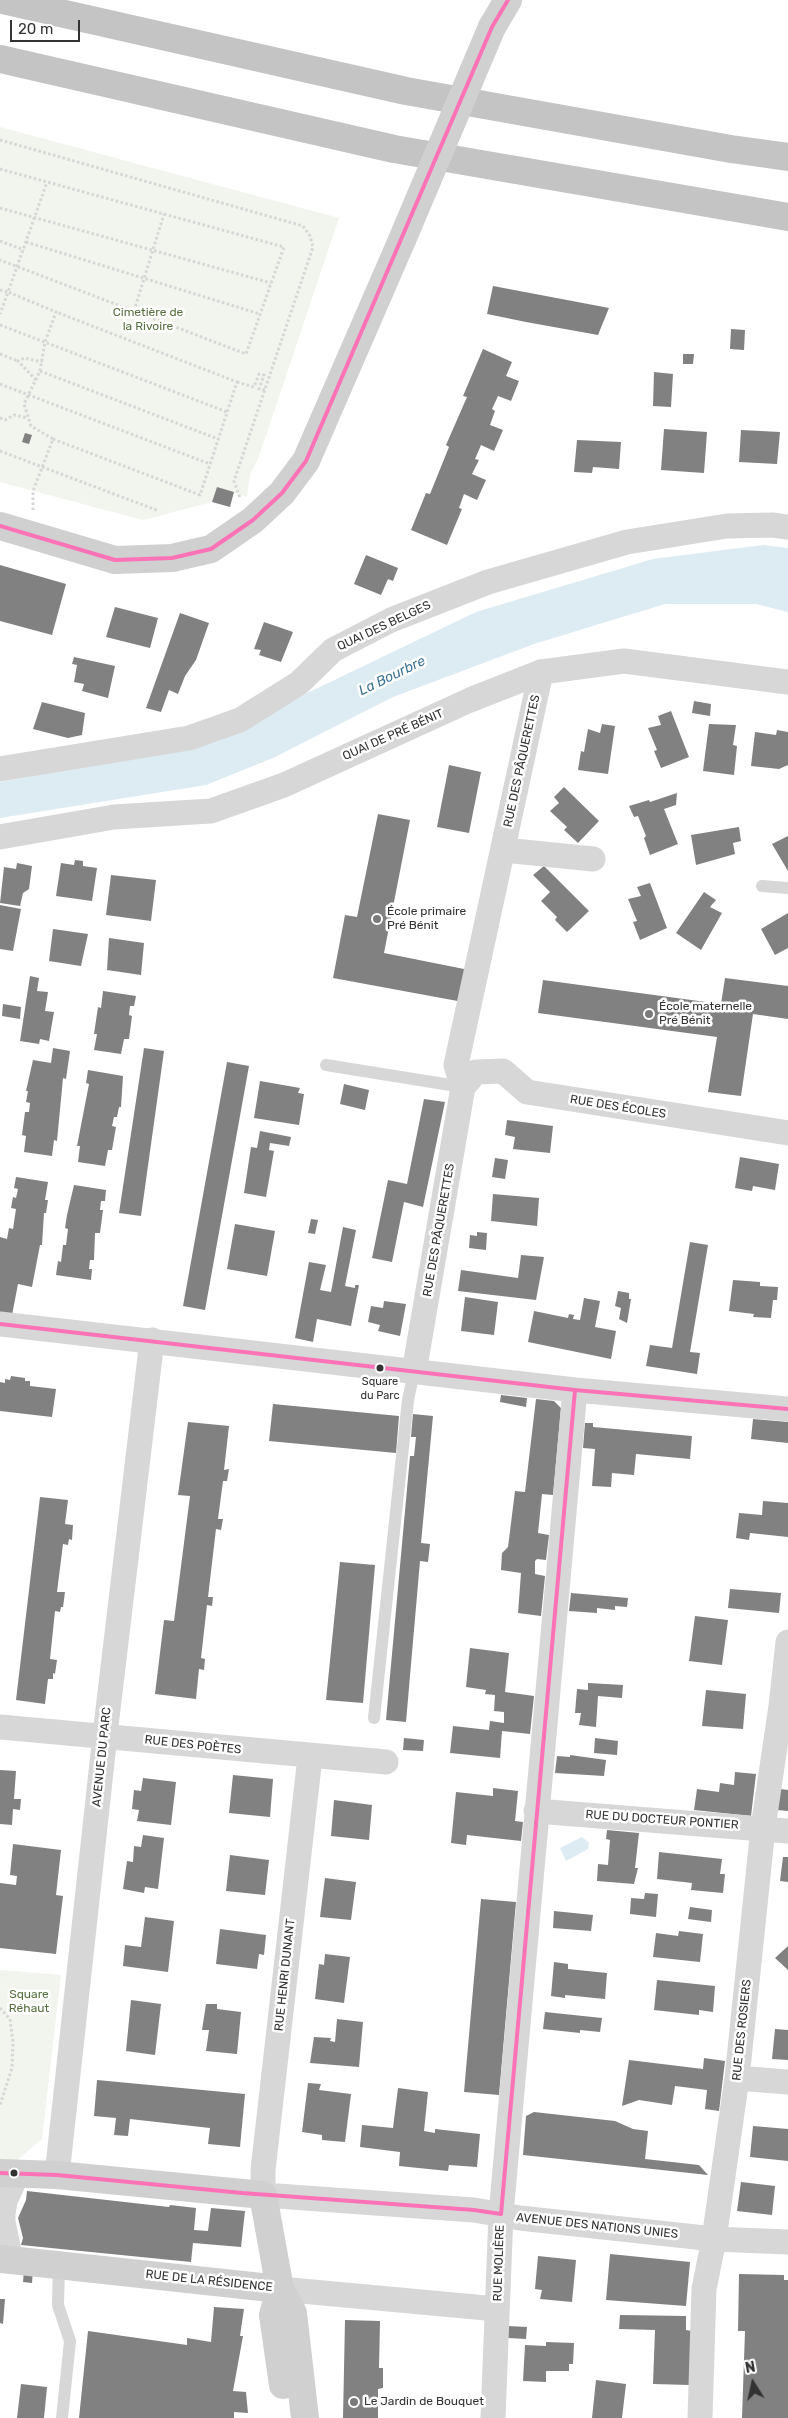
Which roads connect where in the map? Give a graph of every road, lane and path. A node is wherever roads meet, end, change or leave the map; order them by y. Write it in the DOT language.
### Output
graph roads {
  1 [pos="3,0"];
  2 [pos="508,0"];
  3 [pos="0,59"];
  4 [pos="0,140"];
  5 [pos="788,157"];
  6 [pos="0,169"];
  7 [pos="47,182"];
  8 [pos="0,208"];
  9 [pos="164,214"];
  10 [pos="788,217"];
  11 [pos="34,218"];
  12 [pos="0,242"];
  13 [pos="26,242"];
  14 [pos="24,250"];
  15 [pos="152,250"];
  16 [pos="0,260"];
  17 [pos="17,267"];
  18 [pos="143,279"];
  19 [pos="271,284"];
  20 [pos="0,290"];
  21 [pos="8,292"];
  22 [pos="134,311"];
  23 [pos="56,312"];
  24 [pos="0,314"];
  25 [pos="260,314"];
  26 [pos="0,325"];
  27 [pos="45,342"];
  28 [pos="0,354"];
  29 [pos="18,361"];
  30 [pos="42,362"];
  31 [pos="40,371"];
  32 [pos="36,380"];
  33 [pos="237,382"];
  34 [pos="0,384"];
  35 [pos="265,390"];
  36 [pos="27,395"];
  37 [pos="227,412"];
  38 [pos="0,418"];
  39 [pos="28,418"];
  40 [pos="53,439"];
  41 [pos="218,439"];
  42 [pos="0,451"];
  43 [pos="210,464"];
  44 [pos="41,466"];
  45 [pos="239,495"];
  46 [pos="159,511"];
  47 [pos="0,526"];
  48 [pos="788,527"];
  49 [pos="34,535"];
  50 [pos="541,672"];
  51 [pos="788,682"];
  52 [pos="0,769"];
  53 [pos="0,837"];
  54 [pos="504,850"];
  55 [pos="593,859"];
  56 [pos="762,886"];
  57 [pos="788,888"];
  58 [pos="326,1065"];
  59 [pos="463,1087"];
  60 [pos="788,1133"];
  61 [pos="0,1324"];
  62 [pos="152,1340"];
  63 [pos="414,1372"];
  64 [pos="575,1390"];
  65 [pos="788,1409"];
  66 [pos="788,1642"];
  67 [pos="374,1718"];
  68 [pos="0,1727"];
  69 [pos="104,1736"];
  70 [pos="310,1756"];
  71 [pos="386,1762"];
  72 [pos="536,1810"];
  73 [pos="763,1828"];
  74 [pos="788,1831"];
  75 [pos="0,2008"];
  76 [pos="738,2078"];
  77 [pos="788,2082"];
  78 [pos="0,2105"];
  79 [pos="8,2174"];
  80 [pos="57,2175"];
  81 [pos="263,2195"];
  82 [pos="501,2214"];
  83 [pos="714,2239"];
  84 [pos="788,2242"];
  85 [pos="6,2260"];
  86 [pos="59,2265"];
  87 [pos="280,2289"];
  88 [pos="497,2308"];
  89 [pos="62,2418"];
  90 [pos="287,2418"];
  91 [pos="305,2418"];
  92 [pos="493,2418"];
  93 [pos="700,2418"];
  1 -- 5 [label="highway"];
  2 -- 49 [label="street, bridge"];
  3 -- 10 [label="highway"];
  4 -- 35 [label="path"];
  6 -- 7 [label="path"];
  7 -- 9 [label="path"];
  7 -- 11 [label="path"];
  8 -- 11 [label="path"];
  9 -- 15 [label="path"];
  9 -- 19 [label="path"];
  11 -- 13 [label="path"];
  11 -- 15 [label="path"];
  12 -- 14 [label="path"];
  13 -- 14 [label="path"];
  13 -- 18 [label="path"];
  14 -- 17 [label="path"];
  15 -- 18 [label="path"];
  15 -- 19 [label="path"];
  16 -- 17 [label="path"];
  17 -- 21 [label="path"];
  17 -- 22 [label="path"];
  18 -- 22 [label="path"];
  18 -- 25 [label="path"];
  19 -- 25 [label="path"];
  20 -- 21 [label="path"];
  21 -- 23 [label="path"];
  21 -- 24 [label="path"];
  22 -- 25 [label="path"];
  23 -- 27 [label="path"];
  23 -- 33 [label="path"];
  26 -- 27 [label="path"];
  27 -- 30 [label="path"];
  27 -- 37 [label="path"];
  28 -- 29 [label="path"];
  29 -- 30 [label="path"];
  29 -- 32 [label="path"];
  30 -- 31 [label="path"];
  31 -- 32 [label="path"];
  31 -- 41 [label="path"];
  32 -- 36 [label="path"];
  33 -- 35 [label="path"];
  33 -- 37 [label="path"];
  34 -- 36 [label="path"];
  35 -- 45 [label="path"];
  36 -- 39 [label="path"];
  36 -- 43 [label="path"];
  37 -- 41 [label="path"];
  38 -- 39 [label="path"];
  39 -- 40 [label="path"];
  40 -- 43 [label="path"];
  40 -- 44 [label="path"];
  41 -- 43 [label="path"];
  42 -- 44 [label="path"];
  44 -- 46 [label="path"];
  44 -- 49 [label="path"];
  47 -- 49 [label="street"];
  48 -- 52 [label="street, QUAI DES BELGES"];
  50 -- 51 [label="street, QUAI DE PRÉ BÉNIT"];
  50 -- 53 [label="street, QUAI DE PRÉ BÉNIT"];
  50 -- 54 [label="street, RUE DES PÂQUERETTES"];
  54 -- 55 [label="street"];
  54 -- 59 [label="street, RUE DES PÂQUERETTES"];
  56 -- 57 [label="lane"];
  58 -- 59 [label="lane"];
  59 -- 60 [label="street, RUE DES ÉCOLES"];
  59 -- 63 [label="street, RUE DES PÂQUERETTES"];
  61 -- 62 [label="street"];
  62 -- 63 [label="street"];
  62 -- 69 [label="street, AVENUE DU PARC"];
  63 -- 64 [label="street"];
  63 -- 67 [label="lane"];
  64 -- 65 [label="street"];
  64 -- 72 [label="street, RUE MOLIÈRE"];
  66 -- 73 [label="street, RUE DES ROSIERS"];
  68 -- 69 [label="street, RUE DES POÈTES"];
  69 -- 70 [label="street, RUE DES POÈTES"];
  69 -- 80 [label="street, AVENUE DU PARC"];
  70 -- 71 [label="street, RUE DES POÈTES"];
  70 -- 81 [label="street, RUE HENRI DUNANT"];
  72 -- 73 [label="street, RUE DU DOCTEUR PONTIER"];
  72 -- 82 [label="street, RUE MOLIÈRE"];
  73 -- 74 [label="street, RUE DU DOCTEUR PONTIER"];
  73 -- 76 [label="street, RUE DES ROSIERS"];
  75 -- 78 [label="path"];
  76 -- 77 [label="street"];
  76 -- 83 [label="street, RUE DES ROSIERS"];
  79 -- 80 [label="street, AVENUE DES NATIONS UNIES"];
  79 -- 85 [label="street, RUE DE LA RÉSIDENCE"];
  80 -- 81 [label="street, AVENUE DES NATIONS UNIES"];
  81 -- 82 [label="street, AVENUE DES NATIONS UNIES"];
  81 -- 87 [label="street"];
  82 -- 83 [label="street, AVENUE DES NATIONS UNIES"];
  82 -- 88 [label="street, RUE MOLIÈRE"];
  83 -- 84 [label="street, AVENUE DES NATIONS UNIES"];
  83 -- 93 [label="street, RUE DES ROSIERS"];
  85 -- 86 [label="street, RUE DE LA RÉSIDENCE"];
  86 -- 87 [label="street, RUE DE LA RÉSIDENCE"];
  86 -- 89 [label="lane"];
  87 -- 88 [label="street, RUE DE LA RÉSIDENCE"];
  87 -- 90 [label="street"];
  87 -- 91 [label="street"];
  88 -- 92 [label="street, RUE MOLIÈRE"];
}
